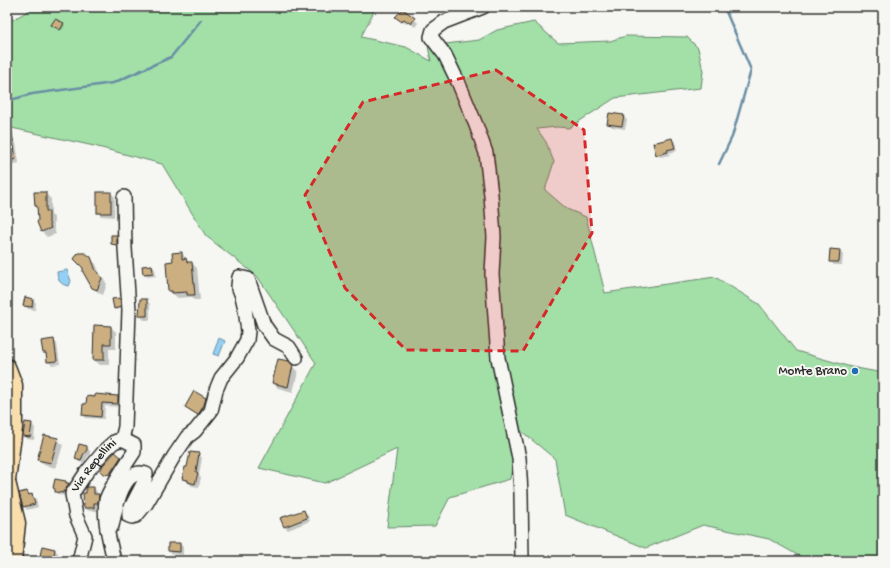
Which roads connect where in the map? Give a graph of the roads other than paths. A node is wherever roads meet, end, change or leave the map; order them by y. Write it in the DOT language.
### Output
graph roads {
  1 [pos="483,7"];
  2 [pos="124,197"];
  3 [pos="296,358"];
  4 [pos="7,367"];
  5 [pos="122,439"];
  6 [pos="7,481"];
  7 [pos="107,529"];
  8 [pos="13,561"];
  9 [pos="79,561"];
  10 [pos="114,561"];
  11 [pos="522,561"];
  1 -- 11 [label="street"];
  2 -- 5 [label="street"];
  3 -- 7 [label="street"];
  4 -- 6 [label="main road"];
  5 -- 7 [label="street, Via Repellini"];
  5 -- 9 [label="street, Via Repellini"];
  6 -- 8 [label="main road"];
  7 -- 10 [label="street, Via Repellini"];
}
